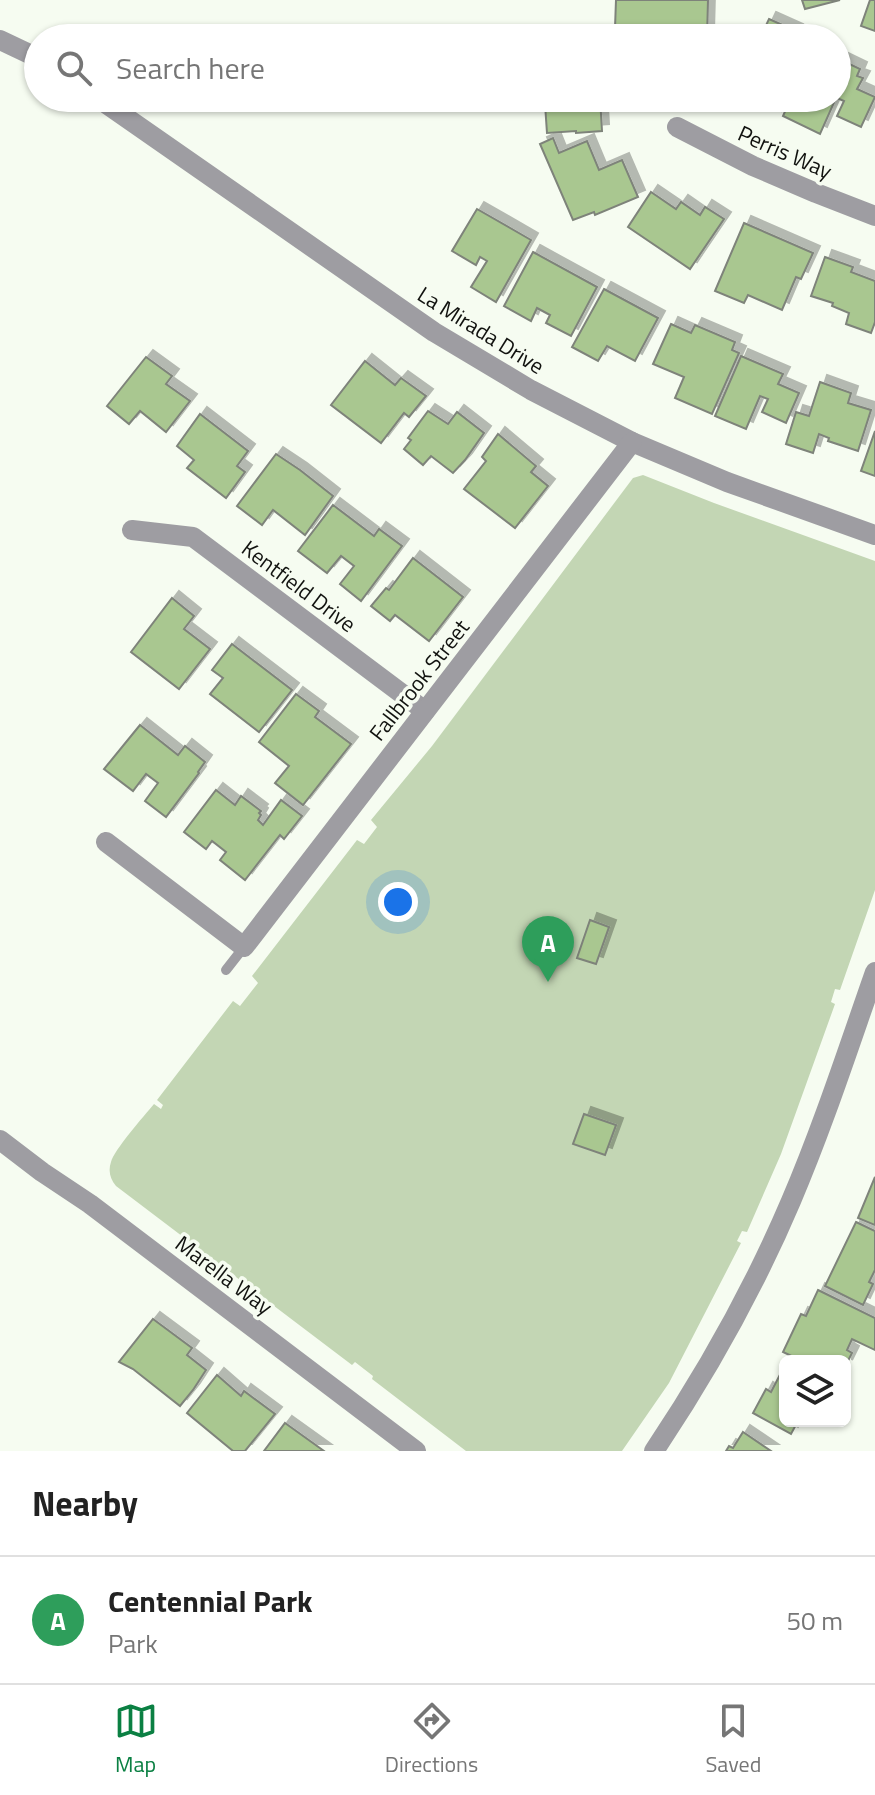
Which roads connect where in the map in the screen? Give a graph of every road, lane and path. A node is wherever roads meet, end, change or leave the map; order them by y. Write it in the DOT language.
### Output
graph roads {
  1 [pos="0,40"];
  2 [pos="24,51"];
  3 [pos="118,112"];
  4 [pos="677,127"];
  5 [pos="875,216"];
  6 [pos="632,442"];
  7 [pos="132,530"];
  8 [pos="875,535"];
  9 [pos="425,711"];
  10 [pos="106,842"];
  11 [pos="244,947"];
  12 [pos="226,970"];
  13 [pos="875,972"];
  14 [pos="0,1140"];
  15 [pos="416,1451"];
  16 [pos="654,1451"];
  1 -- 2 [label="street"];
  3 -- 6 [label="street, La Mirada Drive"];
  4 -- 5 [label="street, Perris Way"];
  6 -- 8 [label="street, La Mirada Drive"];
  6 -- 9 [label="street, Fallbrook Street"];
  7 -- 9 [label="street, Kentfield Drive"];
  9 -- 11 [label="street, Fallbrook Street"];
  10 -- 11 [label="street"];
  11 -- 12 [label="lane"];
  13 -- 16 [label="street"];
  14 -- 15 [label="street, Marella Way"];
}
